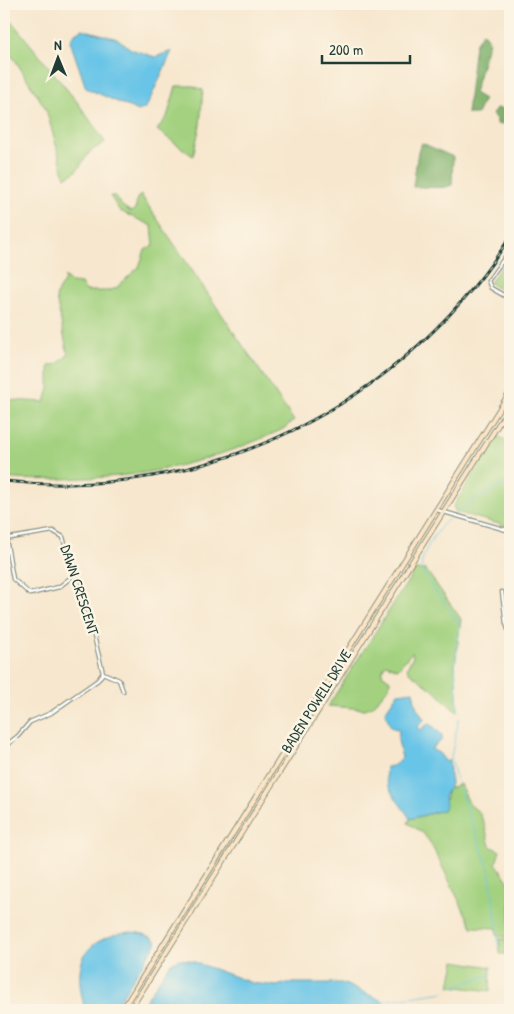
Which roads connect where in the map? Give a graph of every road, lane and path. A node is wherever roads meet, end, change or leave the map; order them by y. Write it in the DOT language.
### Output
graph roads {
  1 [pos="510,250"];
  2 [pos="510,299"];
  3 [pos="510,392"];
  4 [pos="510,406"];
  5 [pos="437,510"];
  6 [pos="444,512"];
  7 [pos="510,531"];
  8 [pos="5,539"];
  9 [pos="75,575"];
  10 [pos="502,592"];
  11 [pos="510,621"];
  12 [pos="506,623"];
  13 [pos="510,636"];
  14 [pos="103,673"];
  15 [pos="510,674"];
  16 [pos="123,691"];
  17 [pos="510,700"];
  18 [pos="4,747"];
  19 [pos="122,1010"];
  20 [pos="130,1010"];
  1 -- 2 [label="street"];
  3 -- 5 [label="main road, BADEN POWELL DRIVE"];
  4 -- 6 [label="main road, BADEN POWELL DRIVE"];
  5 -- 6 [label="street"];
  5 -- 19 [label="main road, BADEN POWELL DRIVE"];
  6 -- 7 [label="street"];
  6 -- 20 [label="main road, BADEN POWELL DRIVE"];
  8 -- 9 [label="street, DAWN CRESCENT"];
  8 -- 9 [label="street"];
  9 -- 14 [label="street, DAWN CRESCENT"];
  10 -- 12 [label="street"];
  11 -- 12 [label="street"];
  12 -- 13 [label="street"];
  14 -- 16 [label="street"];
  14 -- 18 [label="street"];
  15 -- 17 [label="street"];
}
